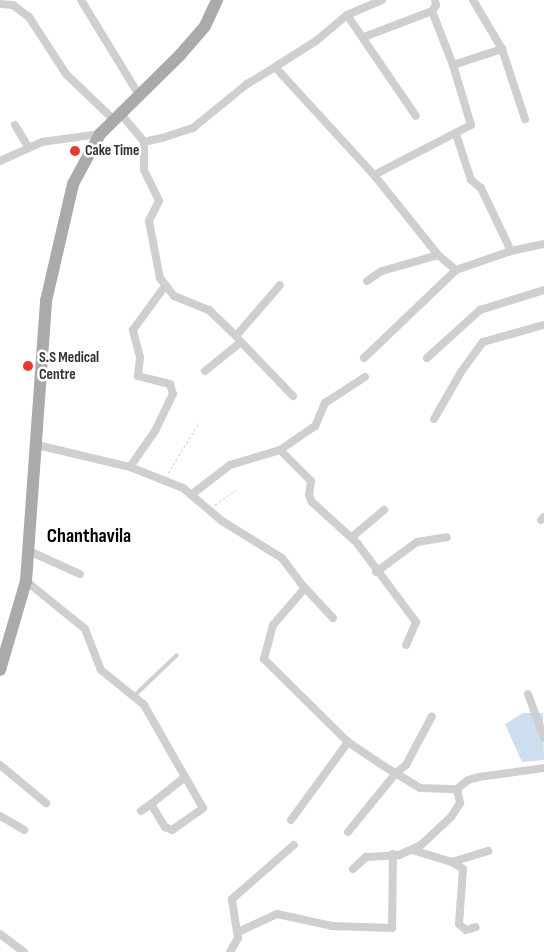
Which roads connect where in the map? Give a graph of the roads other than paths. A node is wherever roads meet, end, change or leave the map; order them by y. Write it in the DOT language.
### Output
graph roads {
  1 [pos="81,0"];
  2 [pos="218,0"];
  3 [pos="382,0"];
  4 [pos="435,0"];
  5 [pos="473,0"];
  6 [pos="0,4"];
  7 [pos="432,11"];
  8 [pos="347,14"];
  9 [pos="364,38"];
  10 [pos="502,49"];
  11 [pos="453,65"];
  12 [pos="275,67"];
  13 [pos="138,96"];
  14 [pos="117,116"];
  15 [pos="416,116"];
  16 [pos="525,119"];
  17 [pos="15,125"];
  18 [pos="100,134"];
  19 [pos="456,134"];
  20 [pos="144,142"];
  21 [pos="29,148"];
  22 [pos="0,161"];
  23 [pos="374,175"];
  24 [pos="544,244"];
  25 [pos="511,251"];
  26 [pos="438,256"];
  27 [pos="456,270"];
  28 [pos="368,281"];
  29 [pos="280,285"];
  30 [pos="164,286"];
  31 [pos="544,290"];
  32 [pos="544,325"];
  33 [pos="238,339"];
  34 [pos="364,358"];
  35 [pos="427,358"];
  36 [pos="205,371"];
  37 [pos="365,378"];
  38 [pos="293,396"];
  39 [pos="434,419"];
  40 [pos="37,445"];
  41 [pos="280,450"];
  42 [pos="130,467"];
  43 [pos="191,495"];
  44 [pos="384,510"];
  45 [pos="447,536"];
  46 [pos="352,537"];
  47 [pos="29,551"];
  48 [pos="376,572"];
  49 [pos="80,574"];
  50 [pos="26,580"];
  51 [pos="305,588"];
  52 [pos="333,618"];
  53 [pos="4,644"];
  54 [pos="406,645"];
  55 [pos="177,655"];
  56 [pos="0,670"];
  57 [pos="528,694"];
  58 [pos="132,698"];
  59 [pos="432,716"];
  60 [pos="544,738"];
  61 [pos="348,742"];
  62 [pos="0,765"];
  63 [pos="544,768"];
  64 [pos="396,773"];
  65 [pos="185,777"];
  66 [pos="457,789"];
  67 [pos="46,803"];
  68 [pos="152,804"];
  69 [pos="141,811"];
  70 [pos="0,816"];
  71 [pos="291,820"];
  72 [pos="24,830"];
  73 [pos="348,832"];
  74 [pos="294,845"];
  75 [pos="412,850"];
  76 [pos="488,851"];
  77 [pos="394,854"];
  78 [pos="452,862"];
  79 [pos="353,869"];
  80 [pos="476,927"];
  81 [pos="238,932"];
  82 [pos="0,934"];
  83 [pos="21,951"];
  84 [pos="230,952"];
  1 -- 13 [label="street"];
  2 -- 13 [label="main road"];
  3 -- 8 [label="street"];
  4 -- 7 [label="street"];
  5 -- 10 [label="street"];
  6 -- 14 [label="street"];
  7 -- 9 [label="street"];
  7 -- 11 [label="street"];
  8 -- 9 [label="street"];
  8 -- 12 [label="street"];
  9 -- 15 [label="street"];
  10 -- 11 [label="street"];
  10 -- 16 [label="street"];
  11 -- 19 [label="street"];
  12 -- 20 [label="street"];
  12 -- 23 [label="street"];
  13 -- 14 [label="main road"];
  14 -- 18 [label="main road"];
  14 -- 20 [label="street"];
  17 -- 21 [label="street"];
  18 -- 21 [label="street"];
  18 -- 40 [label="main road"];
  19 -- 23 [label="street"];
  19 -- 25 [label="street"];
  20 -- 30 [label="street"];
  21 -- 22 [label="street"];
  23 -- 26 [label="street"];
  24 -- 25 [label="street"];
  25 -- 27 [label="street"];
  26 -- 27 [label="street"];
  26 -- 28 [label="street"];
  27 -- 34 [label="street"];
  29 -- 33 [label="street"];
  30 -- 33 [label="street"];
  30 -- 42 [label="street"];
  31 -- 35 [label="street"];
  32 -- 39 [label="street"];
  33 -- 36 [label="street"];
  33 -- 38 [label="street"];
  37 -- 41 [label="street"];
  40 -- 42 [label="street"];
  40 -- 47 [label="main road"];
  41 -- 43 [label="street"];
  41 -- 46 [label="street"];
  42 -- 43 [label="street"];
  43 -- 51 [label="street"];
  44 -- 46 [label="street"];
  45 -- 48 [label="street"];
  46 -- 48 [label="street"];
  47 -- 49 [label="street"];
  47 -- 50 [label="main road"];
  48 -- 54 [label="street"];
  50 -- 53 [label="main road"];
  50 -- 58 [label="street"];
  51 -- 52 [label="street"];
  51 -- 61 [label="street"];
  53 -- 56 [label="main road"];
  55 -- 58 [label="lane"];
  57 -- 60 [label="street"];
  58 -- 65 [label="street"];
  59 -- 64 [label="street"];
  61 -- 64 [label="street"];
  61 -- 71 [label="street"];
  62 -- 67 [label="street"];
  63 -- 66 [label="street"];
  64 -- 66 [label="street"];
  64 -- 73 [label="street"];
  65 -- 68 [label="street"];
  65 -- 68 [label="street"];
  66 -- 75 [label="street"];
  68 -- 69 [label="street"];
  70 -- 72 [label="street"];
  74 -- 81 [label="street"];
  75 -- 77 [label="street"];
  75 -- 78 [label="street"];
  76 -- 78 [label="street"];
  77 -- 79 [label="street"];
  77 -- 81 [label="street"];
  78 -- 80 [label="street"];
  81 -- 84 [label="street"];
  82 -- 83 [label="street"];
}
